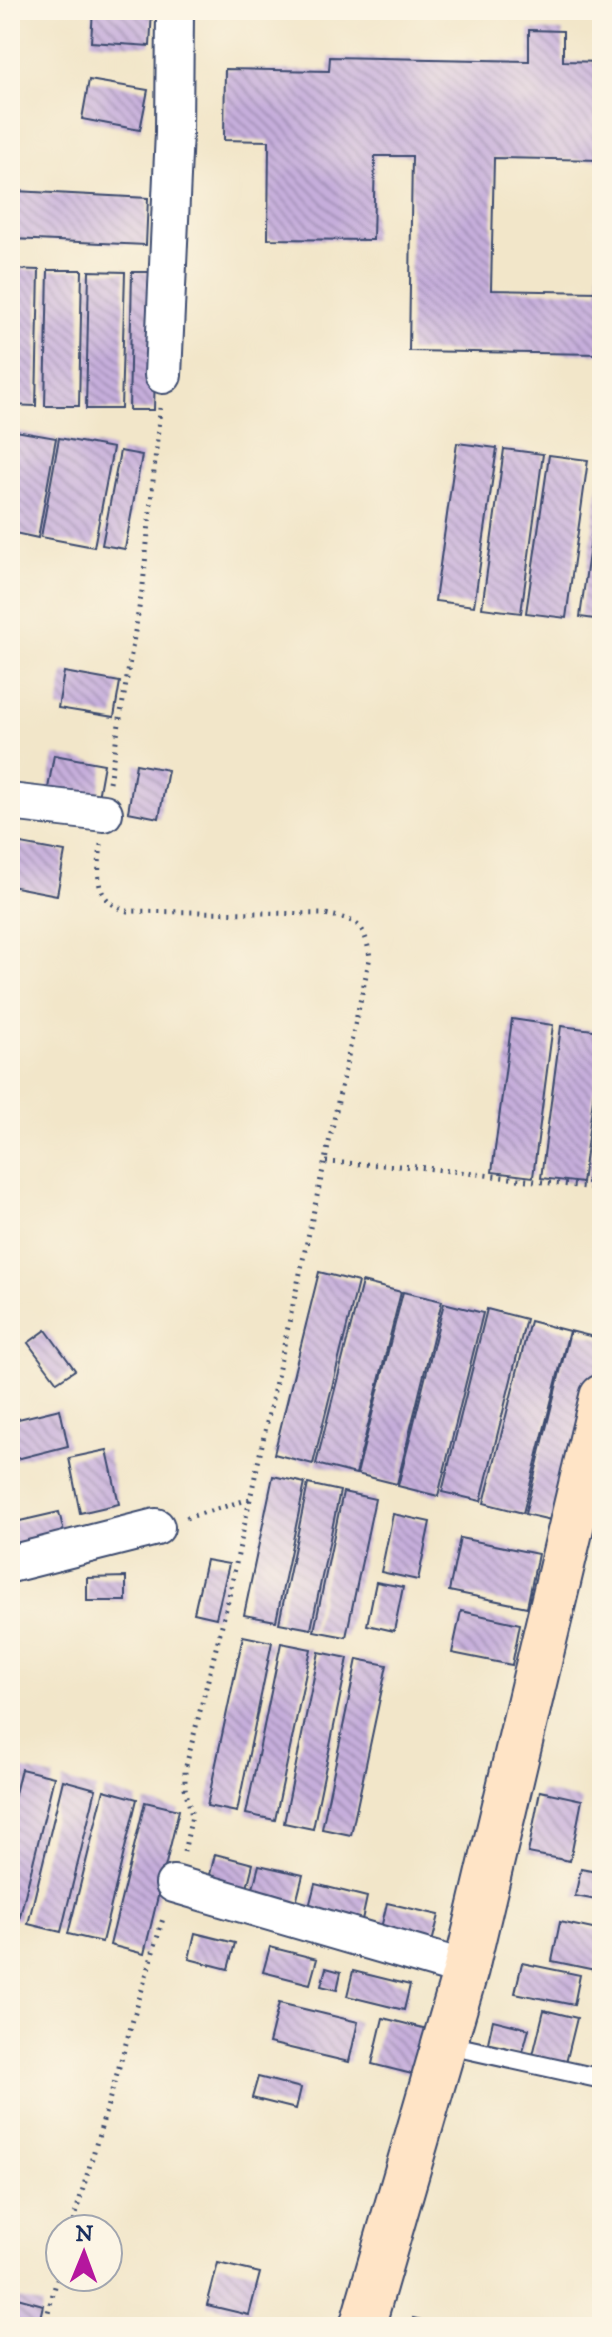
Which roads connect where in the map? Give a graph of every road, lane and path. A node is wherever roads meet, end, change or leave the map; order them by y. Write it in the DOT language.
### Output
graph roads {
  1 [pos="175,10"];
  2 [pos="163,375"];
  3 [pos="10,802"];
  4 [pos="104,813"];
  5 [pos="326,1162"];
  6 [pos="602,1189"];
  7 [pos="602,1397"];
  8 [pos="156,1527"];
  9 [pos="10,1564"];
  10 [pos="174,1884"];
  11 [pos="466,1969"];
  12 [pos="444,2044"];
  13 [pos="602,2079"];
  14 [pos="53,2293"];
  15 [pos="44,2327"];
  16 [pos="362,2327"];
  1 -- 2 [label="street"];
  2 -- 4 [label="path"];
  3 -- 4 [label="street"];
  4 -- 5 [label="path"];
  5 -- 6 [label="path"];
  5 -- 8 [label="path"];
  7 -- 11 [label="street"];
  8 -- 9 [label="street"];
  10 -- 11 [label="street"];
  11 -- 12 [label="street"];
  12 -- 13 [label="lane"];
  12 -- 16 [label="street"];
  14 -- 15 [label="path"];
}
